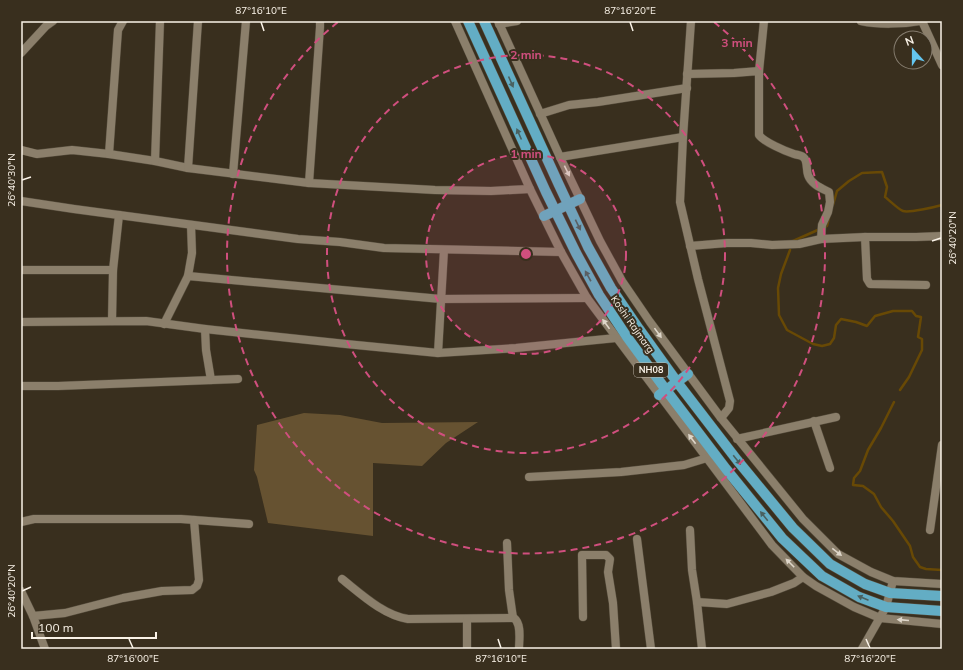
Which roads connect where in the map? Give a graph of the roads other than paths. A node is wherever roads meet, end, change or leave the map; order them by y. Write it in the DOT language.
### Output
graph roads {
  1 [pos="53,21"];
  2 [pos="123,21"];
  3 [pos="160,21"];
  4 [pos="198,21"];
  5 [pos="246,21"];
  6 [pos="320,21"];
  7 [pos="455,21"];
  8 [pos="468,21"];
  9 [pos="484,21"];
  10 [pos="517,21"];
  11 [pos="691,21"];
  12 [pos="764,21"];
  13 [pos="861,21"];
  14 [pos="918,21"];
  15 [pos="499,22"];
  16 [pos="21,53"];
  17 [pos="942,65"];
  18 [pos="759,71"];
  19 [pos="687,74"];
  20 [pos="686,88"];
  21 [pos="540,114"];
  22 [pos="683,137"];
  23 [pos="21,150"];
  24 [pos="109,154"];
  25 [pos="560,157"];
  26 [pos="155,161"];
  27 [pos="188,168"];
  28 [pos="233,174"];
  29 [pos="309,183"];
  30 [pos="530,189"];
  31 [pos="580,199"];
  32 [pos="21,201"];
  33 [pos="568,205"];
  34 [pos="555,211"];
  35 [pos="119,214"];
  36 [pos="544,216"];
  37 [pos="191,224"];
  38 [pos="821,232"];
  39 [pos="942,236"];
  40 [pos="865,237"];
  41 [pos="690,246"];
  42 [pos="444,250"];
  43 [pos="561,252"];
  44 [pos="21,270"];
  45 [pos="113,270"];
  46 [pos="188,276"];
  47 [pos="926,285"];
  48 [pos="587,298"];
  49 [pos="441,299"];
  50 [pos="112,321"];
  51 [pos="21,322"];
  52 [pos="164,324"];
  53 [pos="205,329"];
  54 [pos="616,338"];
  55 [pos="438,353"];
  56 [pos="688,374"];
  57 [pos="238,379"];
  58 [pos="211,380"];
  59 [pos="677,382"];
  60 [pos="21,386"];
  61 [pos="662,392"];
  62 [pos="836,417"];
  63 [pos="721,418"];
  64 [pos="814,421"];
  65 [pos="737,439"];
  66 [pos="942,445"];
  67 [pos="710,456"];
  68 [pos="830,468"];
  69 [pos="529,477"];
  70 [pos="194,520"];
  71 [pos="21,522"];
  72 [pos="249,524"];
  73 [pos="690,530"];
  74 [pos="930,530"];
  75 [pos="637,539"];
  76 [pos="507,543"];
  77 [pos="803,577"];
  78 [pos="342,579"];
  79 [pos="893,581"];
  80 [pos="942,584"];
  81 [pos="21,591"];
  82 [pos="890,593"];
  83 [pos="942,596"];
  84 [pos="697,602"];
  85 [pos="886,607"];
  86 [pos="942,611"];
  87 [pos="33,616"];
  88 [pos="583,617"];
  89 [pos="513,618"];
  90 [pos="880,618"];
  91 [pos="467,619"];
  92 [pos="942,624"];
  93 [pos="45,649"];
  94 [pos="467,649"];
  95 [pos="519,649"];
  96 [pos="616,649"];
  97 [pos="651,649"];
  98 [pos="702,649"];
  99 [pos="862,649"];
  1 -- 16 [label="street"];
  2 -- 24 [label="street"];
  3 -- 26 [label="street"];
  4 -- 27 [label="street"];
  5 -- 28 [label="street"];
  6 -- 29 [label="street"];
  7 -- 30 [label="street"];
  34 -- 8 [label="main road, Koshi Rajmarg / NH08, one-way"];
  9 -- 33 [label="main road, Koshi Rajmarg / NH08, one-way"];
  10 -- 15 [label="street"];
  11 -- 19 [label="street"];
  12 -- 18 [label="street"];
  13 -- 14 [label="street"];
  14 -- 17 [label="street"];
  15 -- 21 [label="street"];
  18 -- 19 [label="street"];
  18 -- 38 [label="street"];
  19 -- 20 [label="street"];
  20 -- 21 [label="street"];
  20 -- 22 [label="street"];
  21 -- 25 [label="street"];
  22 -- 25 [label="street"];
  22 -- 41 [label="street"];
  23 -- 24 [label="street"];
  24 -- 26 [label="street"];
  25 -- 31 [label="street, one-way"];
  26 -- 27 [label="street"];
  27 -- 28 [label="street"];
  28 -- 29 [label="street"];
  29 -- 30 [label="street"];
  30 -- 36 [label="street"];
  31 -- 33 [label="main road"];
  31 -- 56 [label="street, one-way"];
  32 -- 35 [label="street"];
  33 -- 34 [label="main road"];
  33 -- 59 [label="main road, Koshi Rajmarg / NH08, one-way"];
  34 -- 36 [label="main road"];
  61 -- 34 [label="main road, Koshi Rajmarg / NH08, one-way"];
  35 -- 37 [label="street"];
  35 -- 45 [label="street"];
  36 -- 43 [label="street"];
  37 -- 42 [label="street"];
  37 -- 46 [label="street"];
  38 -- 40 [label="street"];
  38 -- 41 [label="street"];
  39 -- 40 [label="street"];
  40 -- 47 [label="street"];
  41 -- 63 [label="street"];
  42 -- 43 [label="street"];
  42 -- 49 [label="street"];
  43 -- 48 [label="street"];
  44 -- 45 [label="street"];
  45 -- 50 [label="street"];
  46 -- 49 [label="street"];
  46 -- 52 [label="street"];
  48 -- 49 [label="street"];
  54 -- 48 [label="street, one-way"];
  49 -- 55 [label="street"];
  50 -- 51 [label="street"];
  50 -- 52 [label="street"];
  52 -- 53 [label="street"];
  53 -- 55 [label="street"];
  53 -- 58 [label="street"];
  54 -- 55 [label="street"];
  54 -- 61 [label="street"];
  56 -- 59 [label="main road"];
  56 -- 63 [label="street"];
  57 -- 58 [label="street"];
  58 -- 60 [label="street"];
  59 -- 61 [label="main road"];
  59 -- 82 [label="main road, Koshi Rajmarg / NH08, one-way"];
  67 -- 61 [label="main road, Koshi Rajmarg / NH08, one-way"];
  62 -- 64 [label="street"];
  63 -- 65 [label="street"];
  64 -- 65 [label="street"];
  64 -- 68 [label="street"];
  65 -- 79 [label="street, one-way"];
  66 -- 74 [label="street"];
  67 -- 69 [label="street"];
  77 -- 67 [label="street, one-way"];
  85 -- 67 [label="main road, Koshi Rajmarg / NH08, one-way"];
  70 -- 71 [label="street"];
  70 -- 72 [label="street"];
  70 -- 87 [label="street"];
  73 -- 84 [label="street"];
  75 -- 97 [label="street"];
  76 -- 89 [label="street"];
  77 -- 84 [label="street"];
  77 -- 90 [label="street"];
  78 -- 91 [label="street"];
  79 -- 80 [label="street"];
  79 -- 82 [label="street"];
  81 -- 87 [label="street"];
  82 -- 83 [label="main road, Koshi Rajmarg / NH08"];
  82 -- 85 [label="street"];
  84 -- 98 [label="street"];
  85 -- 86 [label="main road, Koshi Rajmarg / NH08"];
  85 -- 90 [label="street"];
  87 -- 93 [label="street"];
  88 -- 96 [label="street"];
  89 -- 91 [label="street"];
  89 -- 95 [label="street"];
  92 -- 90 [label="street, one-way"];
  90 -- 99 [label="street"];
  91 -- 94 [label="street"];
}
